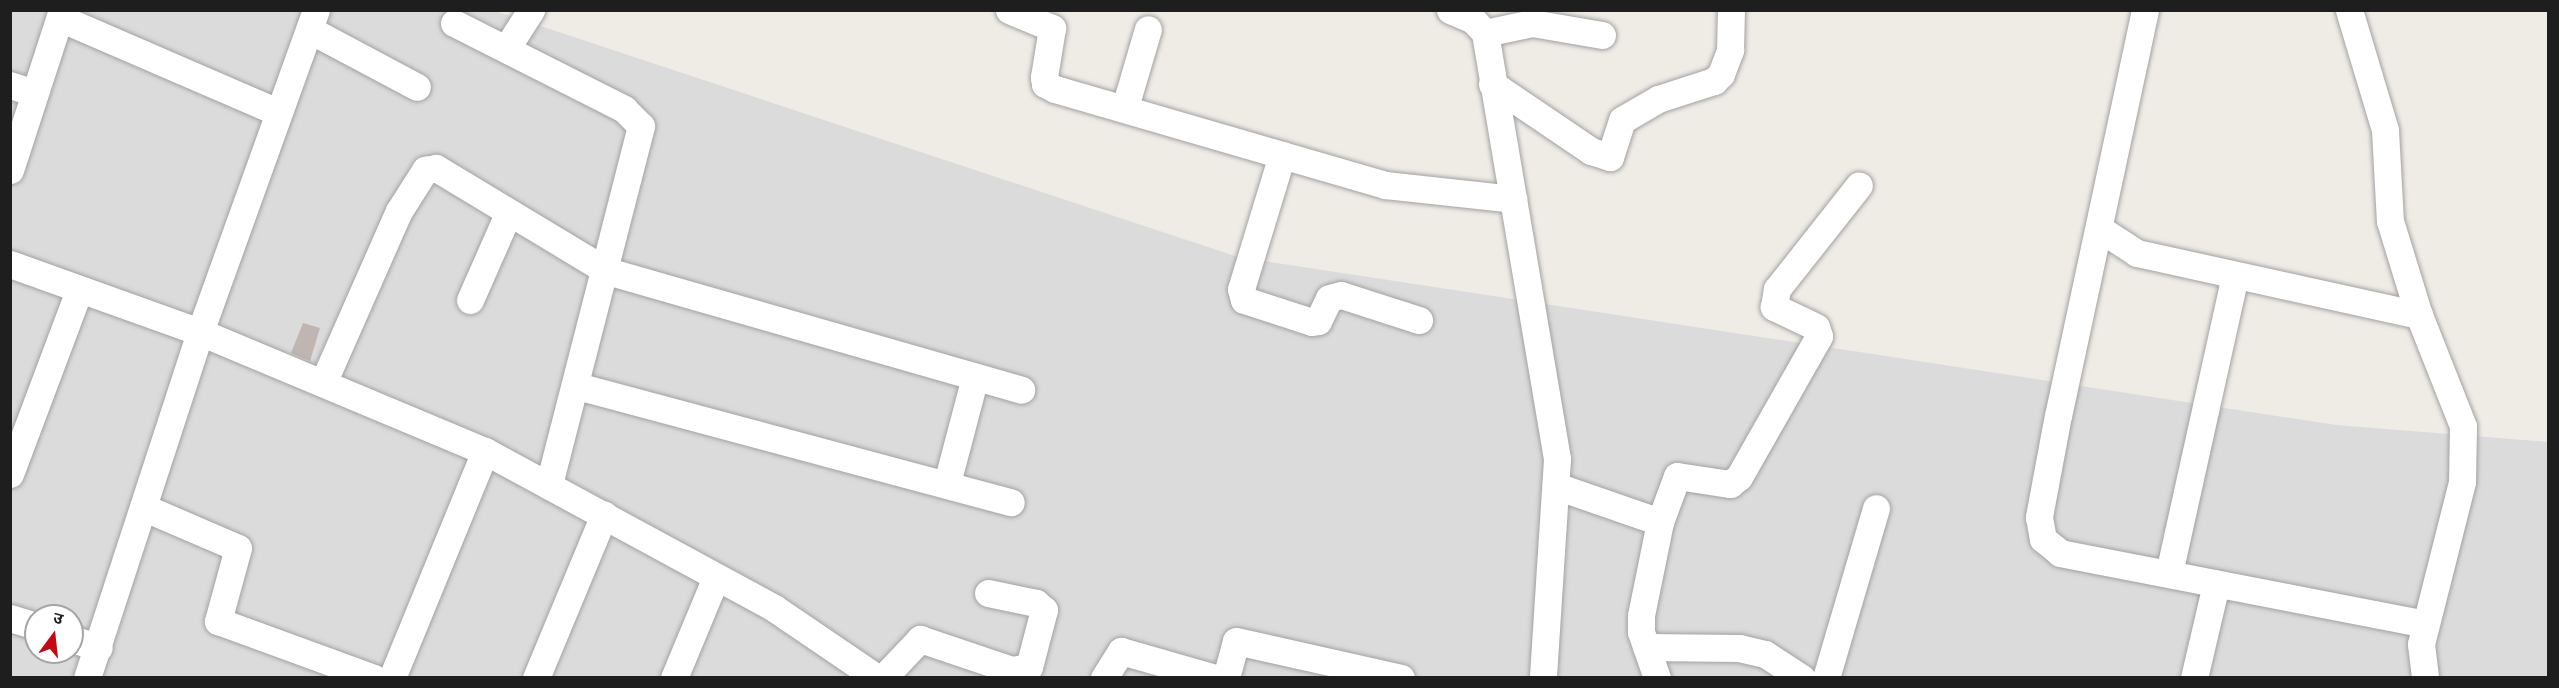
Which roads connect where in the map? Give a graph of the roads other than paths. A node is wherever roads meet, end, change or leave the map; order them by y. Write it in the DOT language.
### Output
graph roads {
  1 [pos="531,10"];
  2 [pos="1009,10"];
  3 [pos="1450,10"];
  4 [pos="1731,10"];
  5 [pos="2145,10"];
  6 [pos="2349,10"];
  7 [pos="61,14"];
  8 [pos="313,20"];
  9 [pos="454,23"];
  10 [pos="1148,29"];
  11 [pos="1485,33"];
  12 [pos="1602,35"];
  13 [pos="508,46"];
  14 [pos="1492,84"];
  15 [pos="417,87"];
  16 [pos="22,89"];
  17 [pos="1125,107"];
  18 [pos="277,112"];
  19 [pos="1282,155"];
  20 [pos="10,171"];
  21 [pos="1859,185"];
  22 [pos="1514,199"];
  23 [pos="508,214"];
  24 [pos="2100,229"];
  25 [pos="10,264"];
  26 [pos="607,271"];
  27 [pos="2235,275"];
  28 [pos="79,290"];
  29 [pos="470,300"];
  30 [pos="2419,315"];
  31 [pos="1419,320"];
  32 [pos="200,332"];
  33 [pos="975,377"];
  34 [pos="323,383"];
  35 [pos="577,386"];
  36 [pos="1021,390"];
  37 [pos="485,451"];
  38 [pos="10,474"];
  39 [pos="947,483"];
  40 [pos="549,485"];
  41 [pos="1556,486"];
  42 [pos="1011,502"];
  43 [pos="146,508"];
  44 [pos="1876,508"];
  45 [pos="604,515"];
  46 [pos="1660,522"];
  47 [pos="2169,573"];
  48 [pos="716,577"];
  49 [pos="2216,584"];
  50 [pos="988,593"];
  51 [pos="2424,624"];
  52 [pos="84,643"];
  53 [pos="1646,647"];
  54 [pos="99,648"];
  55 [pos="87,678"];
  56 [pos="374,678"];
  57 [pos="392,678"];
  58 [pos="536,678"];
  59 [pos="674,678"];
  60 [pos="877,678"];
  61 [pos="883,678"];
  62 [pos="1104,678"];
  63 [pos="1216,678"];
  64 [pos="1226,678"];
  65 [pos="1401,678"];
  66 [pos="1543,678"];
  67 [pos="1657,678"];
  68 [pos="1802,678"];
  69 [pos="1826,678"];
  70 [pos="2194,678"];
  71 [pos="2425,678"];
  1 -- 13 [label="street"];
  2 -- 17 [label="street"];
  3 -- 11 [label="street"];
  4 -- 14 [label="street"];
  5 -- 24 [label="street"];
  6 -- 30 [label="street"];
  7 -- 16 [label="street"];
  7 -- 18 [label="street"];
  8 -- 15 [label="street"];
  8 -- 18 [label="street"];
  9 -- 13 [label="street"];
  10 -- 17 [label="street"];
  11 -- 12 [label="street"];
  11 -- 14 [label="street"];
  13 -- 26 [label="street"];
  14 -- 22 [label="street"];
  16 -- 20 [label="street"];
  17 -- 19 [label="street"];
  18 -- 32 [label="street"];
  19 -- 22 [label="street"];
  19 -- 31 [label="street"];
  21 -- 46 [label="street"];
  22 -- 41 [label="street"];
  23 -- 26 [label="street"];
  23 -- 29 [label="street"];
  23 -- 34 [label="street"];
  24 -- 27 [label="street"];
  24 -- 47 [label="street"];
  25 -- 28 [label="street"];
  26 -- 33 [label="street"];
  26 -- 35 [label="street"];
  27 -- 30 [label="street"];
  27 -- 47 [label="street"];
  28 -- 32 [label="street"];
  28 -- 38 [label="street"];
  30 -- 51 [label="street"];
  32 -- 34 [label="street"];
  32 -- 43 [label="street"];
  33 -- 36 [label="street"];
  33 -- 39 [label="street"];
  34 -- 37 [label="street"];
  35 -- 39 [label="street"];
  35 -- 40 [label="street"];
  37 -- 40 [label="street"];
  37 -- 57 [label="street"];
  39 -- 42 [label="street"];
  40 -- 45 [label="street"];
  41 -- 46 [label="street"];
  41 -- 66 [label="street"];
  43 -- 54 [label="street"];
  43 -- 56 [label="street"];
  44 -- 69 [label="street"];
  45 -- 48 [label="street"];
  45 -- 58 [label="street"];
  46 -- 53 [label="street"];
  47 -- 49 [label="street"];
  48 -- 59 [label="street"];
  48 -- 60 [label="street"];
  49 -- 51 [label="street"];
  49 -- 70 [label="street"];
  50 -- 61 [label="street"];
  51 -- 71 [label="street"];
  52 -- 54 [label="street"];
  53 -- 67 [label="street"];
  53 -- 68 [label="street"];
  54 -- 55 [label="street"];
  62 -- 63 [label="street"];
  64 -- 65 [label="street"];
}
